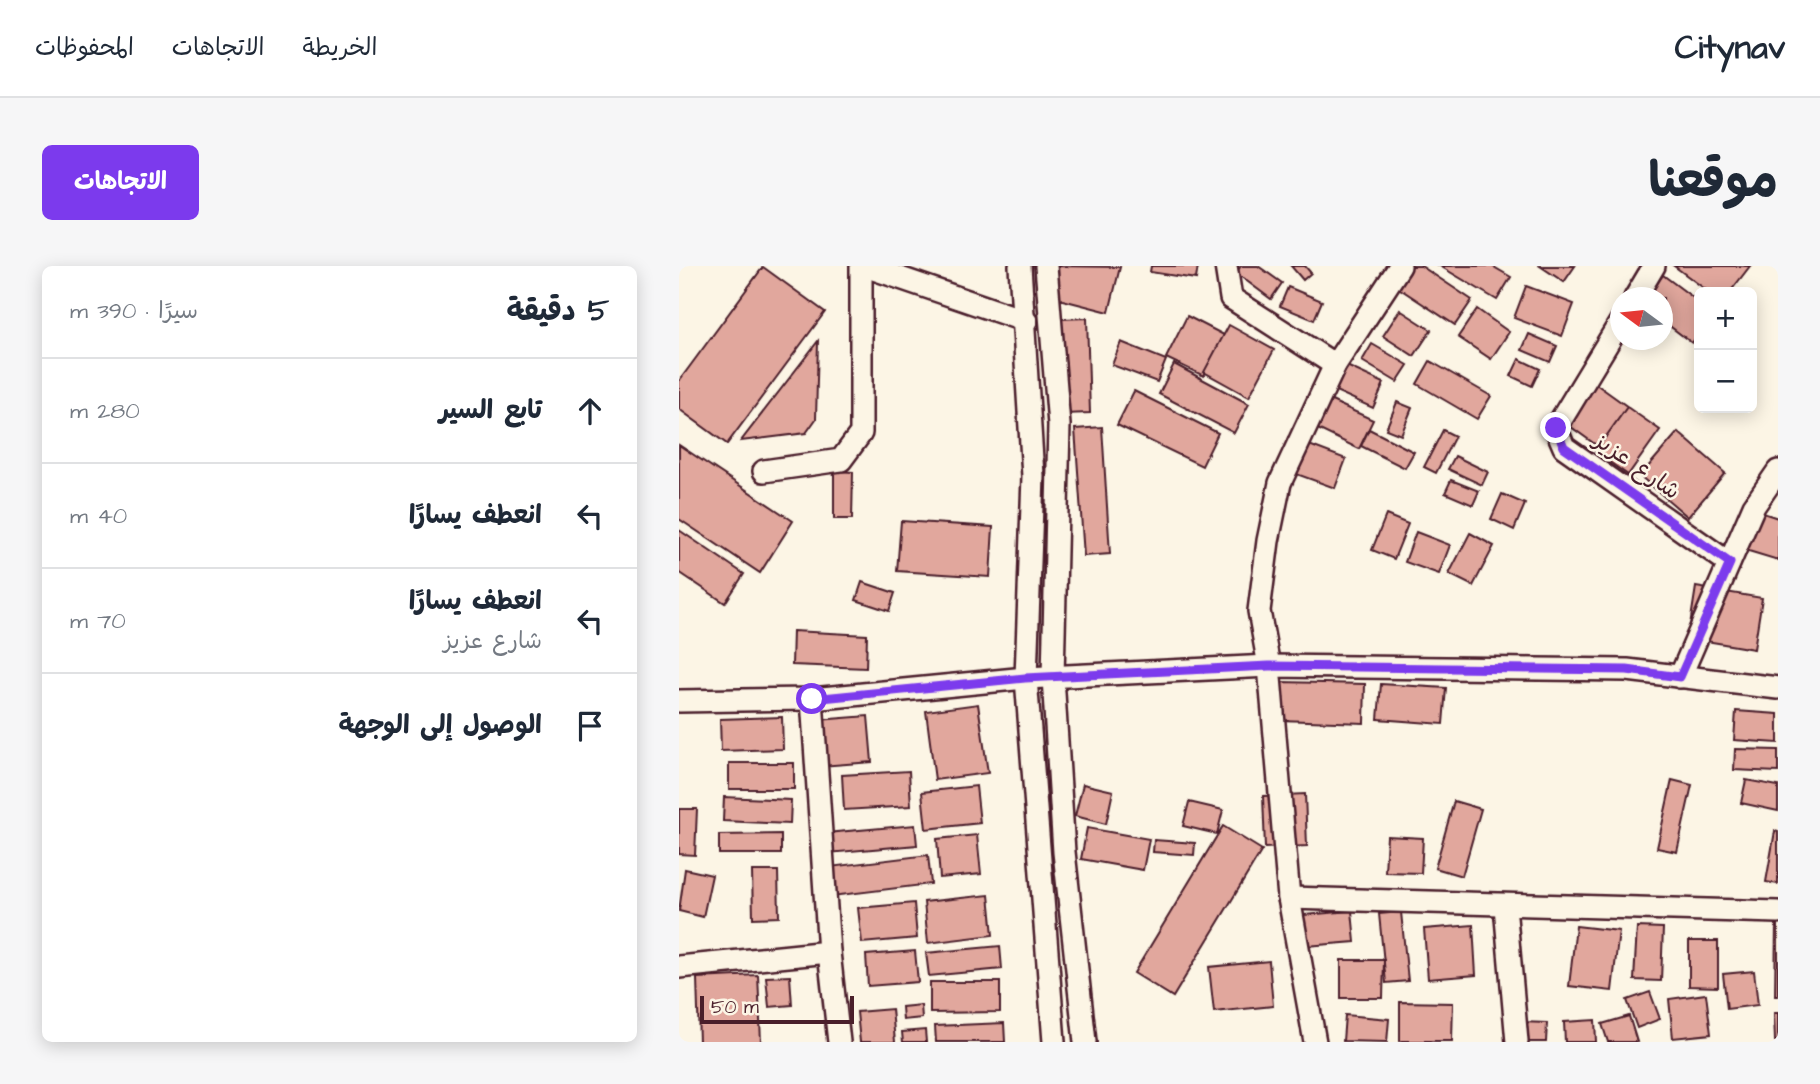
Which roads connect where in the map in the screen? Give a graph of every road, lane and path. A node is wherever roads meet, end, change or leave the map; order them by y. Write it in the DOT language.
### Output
graph roads {
  1 [pos="863,266"];
  2 [pos="1020,266"];
  3 [pos="1046,266"];
  4 [pos="1226,266"];
  5 [pos="1400,266"];
  6 [pos="1654,266"];
  7 [pos="1642,287"];
  8 [pos="1026,321"];
  9 [pos="1610,339"];
  10 [pos="1335,365"];
  11 [pos="764,471"];
  12 [pos="1778,471"];
  13 [pos="1730,563"];
  14 [pos="1269,666"];
  15 [pos="1053,677"];
  16 [pos="1680,677"];
  17 [pos="1025,678"];
  18 [pos="679,683"];
  19 [pos="1778,688"];
  20 [pos="812,699"];
  21 [pos="703,700"];
  22 [pos="679,701"];
  23 [pos="1289,898"];
  24 [pos="1505,906"];
  25 [pos="1778,912"];
  26 [pos="829,952"];
  27 [pos="679,967"];
  28 [pos="839,1042"];
  29 [pos="1054,1042"];
  30 [pos="1085,1042"];
  31 [pos="1315,1042"];
  32 [pos="1517,1042"];
  1 -- 8 [label="street"];
  1 -- 11 [label="street"];
  2 -- 8 [label="street"];
  3 -- 15 [label="street"];
  4 -- 10 [label="street"];
  5 -- 10 [label="street"];
  6 -- 7 [label="street"];
  8 -- 17 [label="street"];
  9 -- 13 [label="street, شارع عزيز"];
  10 -- 14 [label="street"];
  12 -- 13 [label="street"];
  13 -- 16 [label="street"];
  14 -- 15 [label="street"];
  14 -- 16 [label="street"];
  14 -- 23 [label="street"];
  15 -- 17 [label="street"];
  15 -- 30 [label="street"];
  16 -- 19 [label="street"];
  17 -- 20 [label="street"];
  17 -- 29 [label="street"];
  18 -- 21 [label="street"];
  20 -- 21 [label="street"];
  20 -- 26 [label="street"];
  21 -- 22 [label="street"];
  23 -- 24 [label="street"];
  23 -- 31 [label="street"];
  24 -- 25 [label="street"];
  24 -- 32 [label="street"];
  26 -- 27 [label="street"];
  26 -- 28 [label="street"];
}
